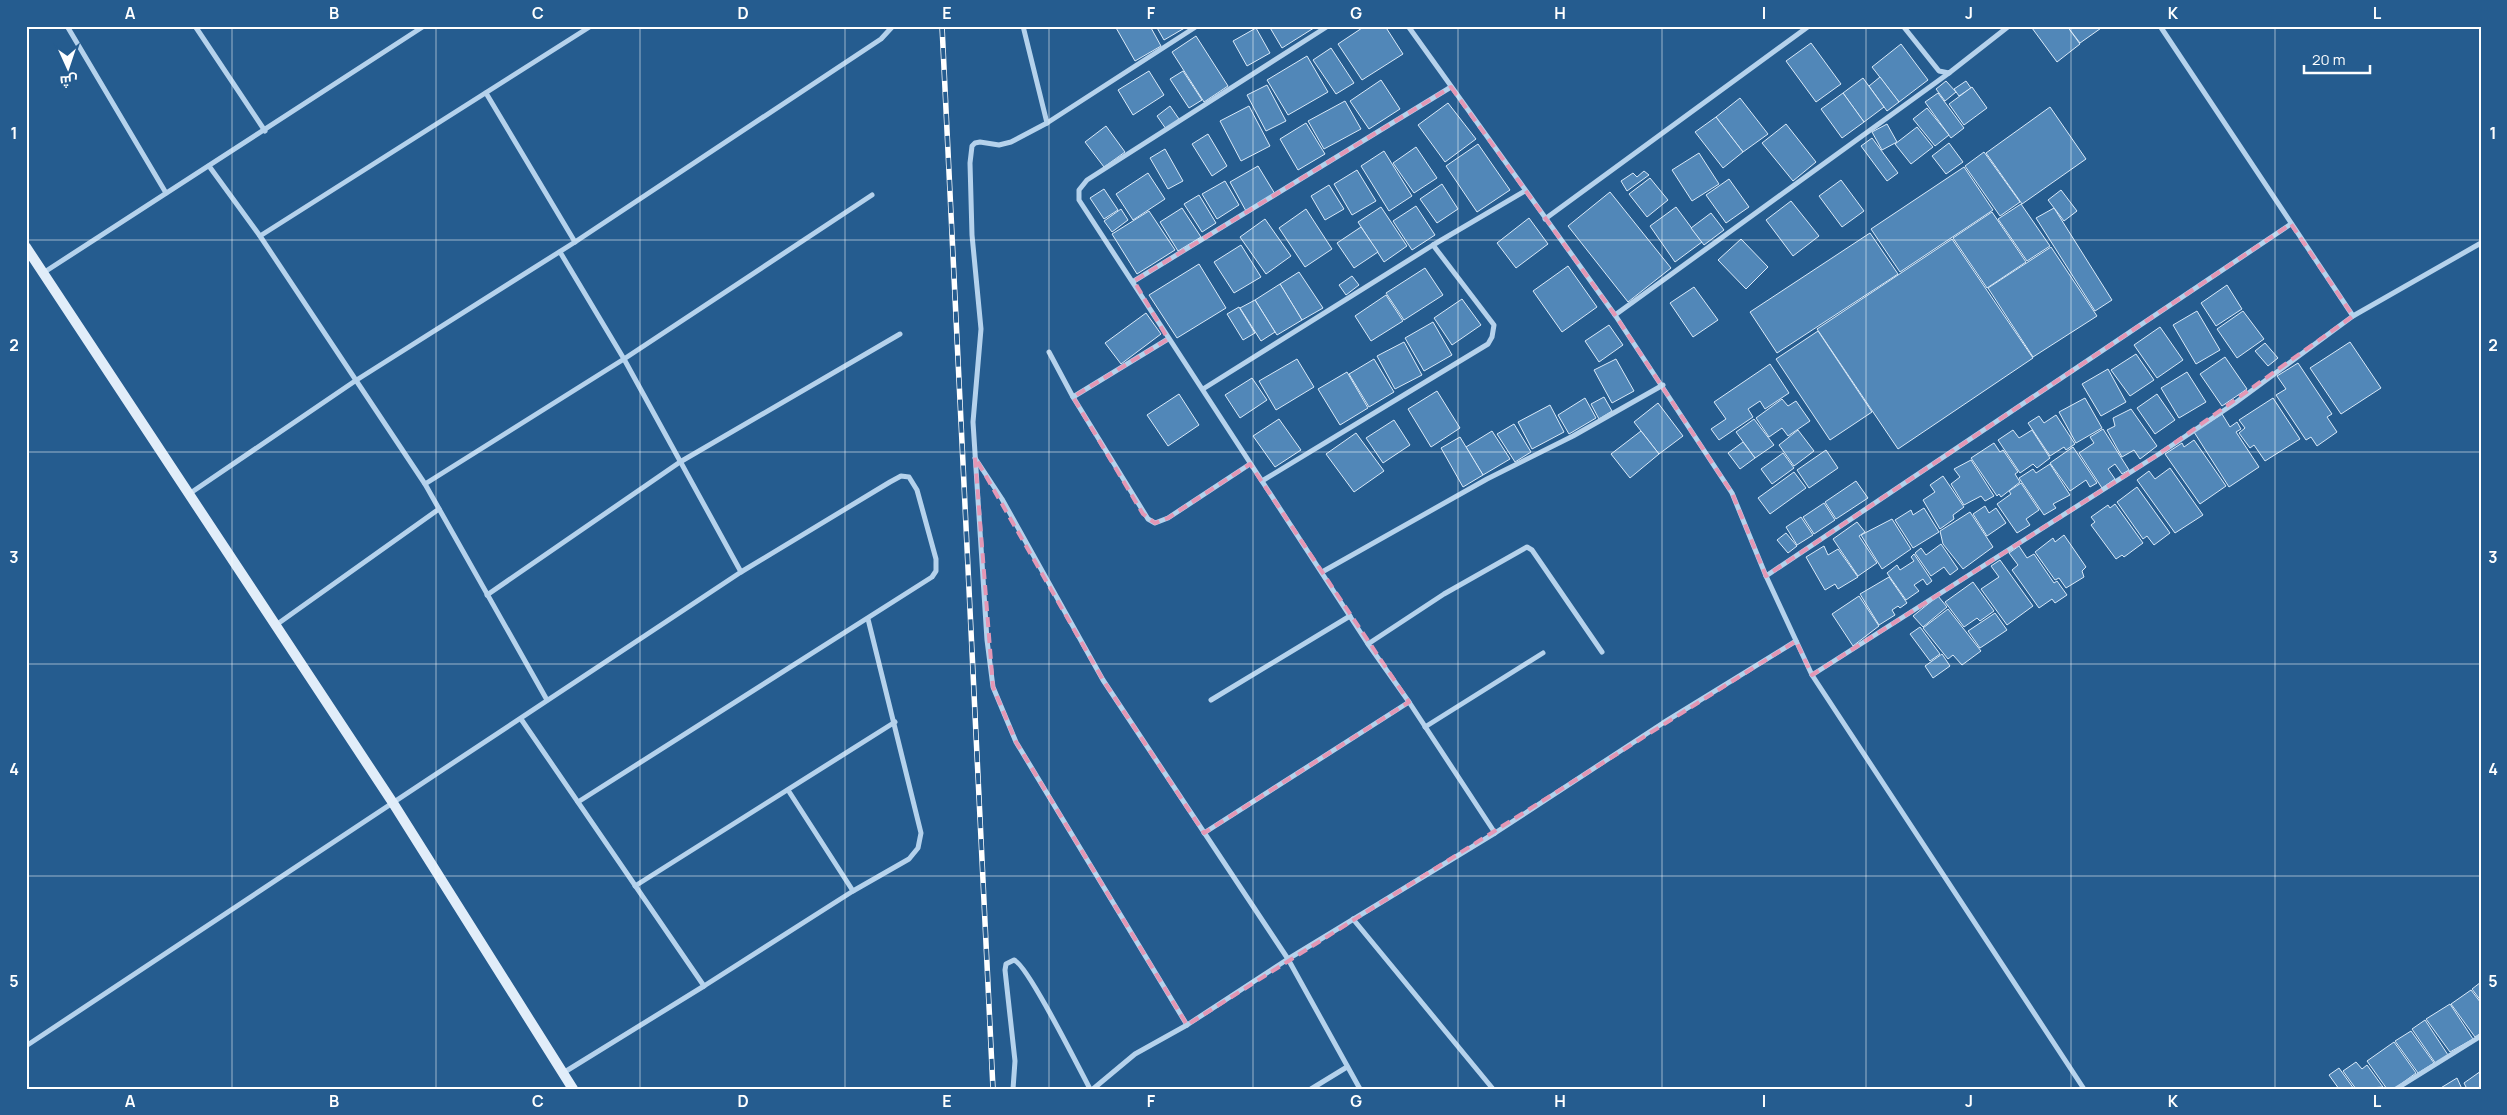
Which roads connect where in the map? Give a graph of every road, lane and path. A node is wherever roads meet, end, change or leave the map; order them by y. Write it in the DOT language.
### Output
graph roads {
  1 [pos="67,26"];
  2 [pos="195,26"];
  3 [pos="424,26"];
  4 [pos="591,26"];
  5 [pos="893,26"];
  6 [pos="1023,26"];
  7 [pos="1197,26"];
  8 [pos="1328,26"];
  9 [pos="1408,26"];
  10 [pos="1809,26"];
  11 [pos="1903,26"];
  12 [pos="2009,26"];
  13 [pos="2160,26"];
  14 [pos="1949,73"];
  15 [pos="1451,87"];
  16 [pos="486,93"];
  17 [pos="1047,123"];
  18 [pos="265,131"];
  19 [pos="209,166"];
  20 [pos="1525,191"];
  21 [pos="166,193"];
  22 [pos="872,195"];
  23 [pos="1545,219"];
  24 [pos="2291,224"];
  25 [pos="260,236"];
  26 [pos="575,242"];
  27 [pos="2481,243"];
  28 [pos="1433,245"];
  29 [pos="27,251"];
  30 [pos="560,252"];
  31 [pos="43,273"];
  32 [pos="1134,282"];
  33 [pos="1615,315"];
  34 [pos="2353,316"];
  35 [pos="900,334"];
  36 [pos="1168,338"];
  37 [pos="1049,352"];
  38 [pos="624,359"];
  39 [pos="355,381"];
  40 [pos="1663,385"];
  41 [pos="1203,389"];
  42 [pos="1073,397"];
  43 [pos="975,457"];
  44 [pos="680,462"];
  45 [pos="1250,464"];
  46 [pos="1262,481"];
  47 [pos="425,484"];
  48 [pos="189,494"];
  49 [pos="439,509"];
  50 [pos="741,572"];
  51 [pos="1322,572"];
  52 [pos="1766,576"];
  53 [pos="488,595"];
  54 [pos="1350,616"];
  55 [pos="868,619"];
  56 [pos="276,625"];
  57 [pos="1796,641"];
  58 [pos="1368,644"];
  59 [pos="1602,652"];
  60 [pos="1543,654"];
  61 [pos="1812,675"];
  62 [pos="547,700"];
  63 [pos="1211,700"];
  64 [pos="1409,702"];
  65 [pos="521,720"];
  66 [pos="895,722"];
  67 [pos="1425,727"];
  68 [pos="788,790"];
  69 [pos="578,802"];
  70 [pos="393,803"];
  71 [pos="1204,833"];
  72 [pos="1494,833"];
  73 [pos="635,886"];
  74 [pos="853,891"];
  75 [pos="1353,919"];
  76 [pos="1288,959"];
  77 [pos="704,986"];
  78 [pos="1187,1025"];
  79 [pos="2481,1036"];
  80 [pos="26,1046"];
  81 [pos="1347,1067"];
  82 [pos="563,1073"];
  83 [pos="573,1089"];
  84 [pos="1014,1089"];
  85 [pos="1092,1089"];
  86 [pos="1311,1089"];
  87 [pos="1360,1089"];
  88 [pos="1493,1089"];
  89 [pos="2084,1089"];
  90 [pos="2396,1089"];
  1 -- 21 [label="street"];
  2 -- 18 [label="street"];
  3 -- 18 [label="street"];
  4 -- 16 [label="street"];
  5 -- 26 [label="street"];
  6 -- 17 [label="street"];
  7 -- 17 [label="street"];
  8 -- 32 [label="street"];
  9 -- 15 [label="street"];
  10 -- 23 [label="street"];
  11 -- 14 [label="street"];
  12 -- 14 [label="street"];
  13 -- 24 [label="street"];
  14 -- 33 [label="street"];
  15 -- 20 [label="street"];
  15 -- 32 [label="street"];
  16 -- 25 [label="street"];
  16 -- 26 [label="street"];
  17 -- 43 [label="street"];
  18 -- 19 [label="street"];
  19 -- 21 [label="street"];
  19 -- 25 [label="street"];
  20 -- 23 [label="street"];
  20 -- 28 [label="street"];
  21 -- 31 [label="street"];
  22 -- 38 [label="street"];
  23 -- 33 [label="street"];
  24 -- 34 [label="street"];
  24 -- 52 [label="street"];
  25 -- 39 [label="street"];
  26 -- 30 [label="street"];
  27 -- 34 [label="street"];
  28 -- 41 [label="street"];
  28 -- 46 [label="street"];
  29 -- 31 [label="street"];
  30 -- 38 [label="street"];
  30 -- 39 [label="street"];
  31 -- 48 [label="street"];
  32 -- 36 [label="street"];
  33 -- 40 [label="street"];
  34 -- 61 [label="street"];
  35 -- 44 [label="street"];
  36 -- 41 [label="street"];
  36 -- 42 [label="street"];
  37 -- 42 [label="street"];
  38 -- 44 [label="street"];
  38 -- 47 [label="street"];
  39 -- 47 [label="street"];
  39 -- 48 [label="street"];
  40 -- 51 [label="street"];
  40 -- 52 [label="street"];
  41 -- 45 [label="street"];
  42 -- 45 [label="street"];
  43 -- 71 [label="street"];
  43 -- 78 [label="street"];
  44 -- 50 [label="street"];
  44 -- 53 [label="street"];
  45 -- 46 [label="street"];
  46 -- 51 [label="street"];
  47 -- 49 [label="street"];
  48 -- 56 [label="street"];
  49 -- 53 [label="street"];
  49 -- 56 [label="street"];
  50 -- 55 [label="street"];
  50 -- 62 [label="street"];
  51 -- 54 [label="street"];
  52 -- 57 [label="street"];
  53 -- 62 [label="street"];
  54 -- 58 [label="street"];
  54 -- 63 [label="street"];
  55 -- 66 [label="street"];
  55 -- 69 [label="street"];
  56 -- 70 [label="street"];
  57 -- 61 [label="street"];
  57 -- 72 [label="street"];
  58 -- 59 [label="street"];
  58 -- 64 [label="street"];
  60 -- 67 [label="street"];
  61 -- 89 [label="street"];
  62 -- 65 [label="street"];
  64 -- 67 [label="street"];
  64 -- 71 [label="street"];
  65 -- 69 [label="street"];
  65 -- 70 [label="street"];
  66 -- 68 [label="street"];
  66 -- 74 [label="street"];
  67 -- 72 [label="street"];
  68 -- 73 [label="street"];
  68 -- 74 [label="street"];
  69 -- 73 [label="street"];
  70 -- 80 [label="street"];
  70 -- 82 [label="street"];
  71 -- 76 [label="street"];
  72 -- 75 [label="street"];
  73 -- 77 [label="street"];
  74 -- 77 [label="street"];
  75 -- 76 [label="street"];
  75 -- 88 [label="street"];
  76 -- 78 [label="street"];
  76 -- 81 [label="street"];
  77 -- 82 [label="street"];
  78 -- 85 [label="street"];
  79 -- 90 [label="street"];
  81 -- 86 [label="street"];
  81 -- 87 [label="street"];
  82 -- 83 [label="street"];
  84 -- 85 [label="street"];
}
